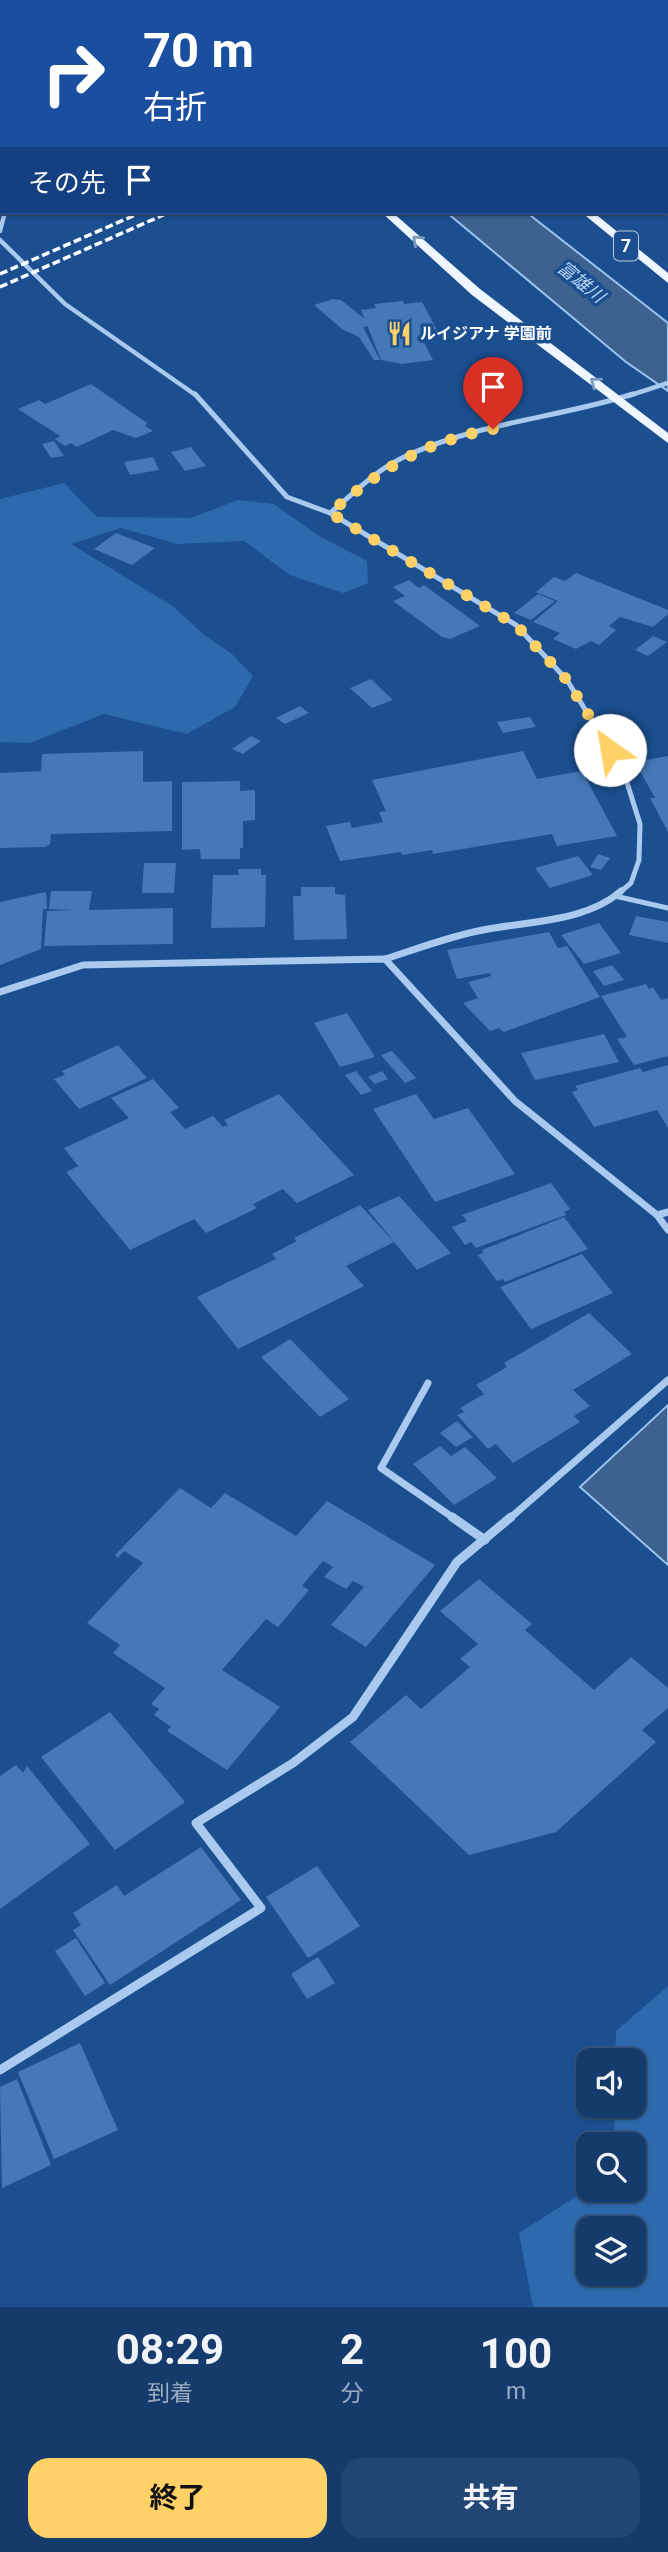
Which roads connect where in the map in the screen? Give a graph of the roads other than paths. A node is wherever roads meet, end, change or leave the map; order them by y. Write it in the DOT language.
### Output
graph roads {
  1 [pos="4,214"];
  2 [pos="388,214"];
  3 [pos="588,214"];
  4 [pos="0,231"];
  5 [pos="0,240"];
  6 [pos="668,279"];
  7 [pos="668,383"];
  8 [pos="618,400"];
  9 [pos="668,439"];
  10 [pos="330,513"];
  11 [pos="615,897"];
  12 [pos="668,908"];
  13 [pos="385,959"];
  14 [pos="0,992"];
  15 [pos="668,1212"];
  16 [pos="657,1214"];
  17 [pos="668,1230"];
  18 [pos="668,1380"];
  19 [pos="428,1383"];
  20 [pos="485,1540"];
  21 [pos="0,2070"];
  1 -- 4 [label="street"];
  8 -- 2 [label="main road, one-way"];
  3 -- 6 [label="main road, 7"];
  5 -- 10 [label="street"];
  7 -- 8 [label="street"];
  8 -- 9 [label="main road"];
  8 -- 10 [label="street"];
  10 -- 11 [label="street"];
  11 -- 12 [label="lane"];
  11 -- 13 [label="street"];
  13 -- 14 [label="street"];
  13 -- 16 [label="street"];
  15 -- 16 [label="street"];
  16 -- 17 [label="street"];
  18 -- 20 [label="street"];
  19 -- 20 [label="street"];
  20 -- 21 [label="street"];
}
